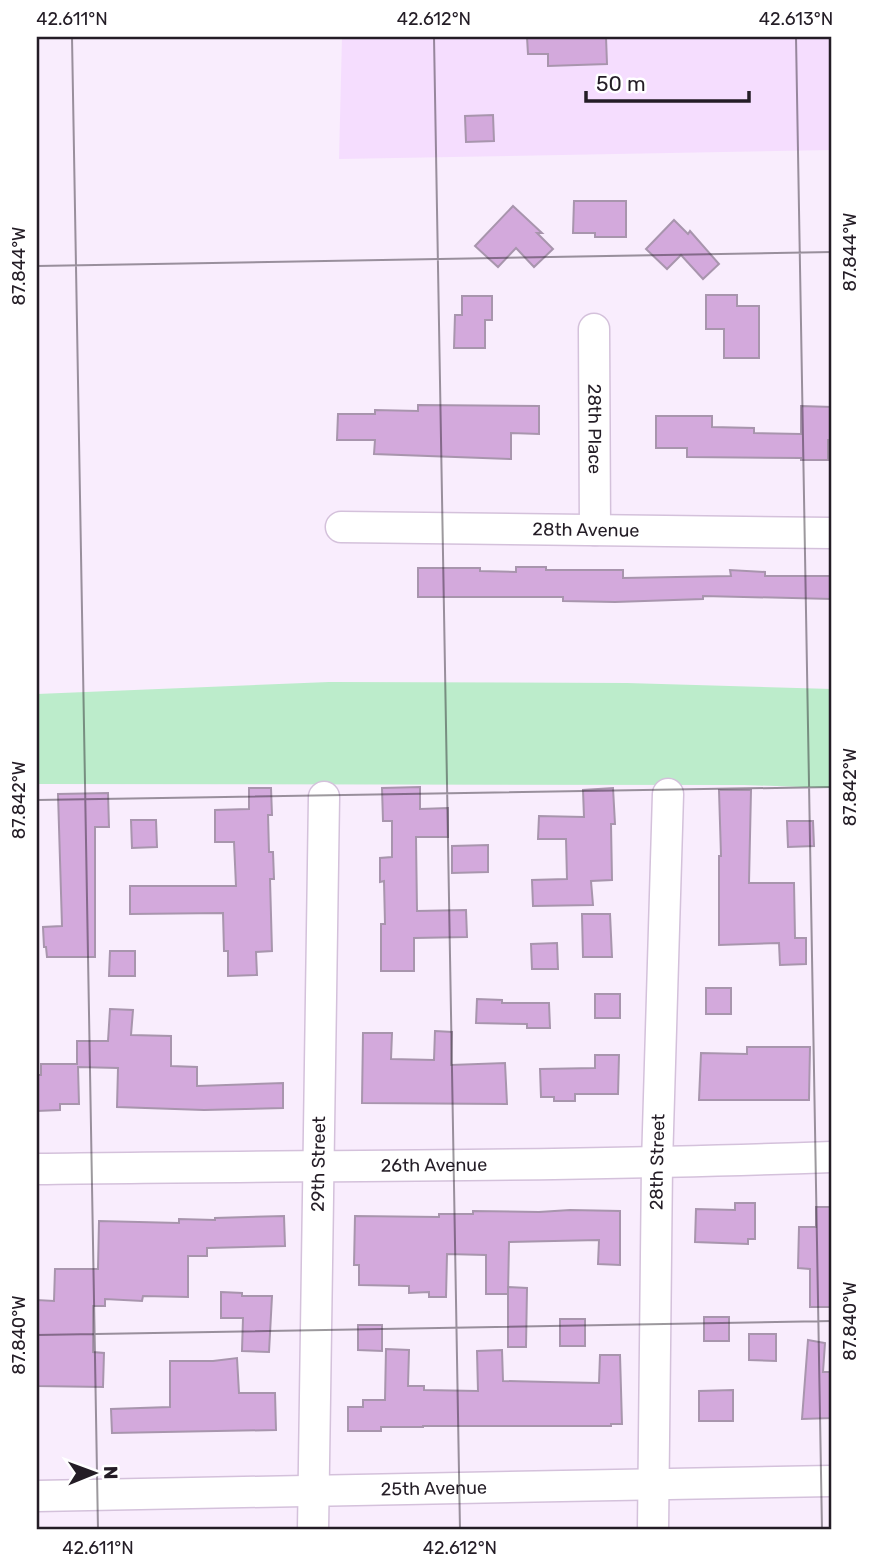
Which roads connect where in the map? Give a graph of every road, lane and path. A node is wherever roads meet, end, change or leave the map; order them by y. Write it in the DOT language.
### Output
graph roads {
  1 [pos="594,329"];
  2 [pos="341,527"];
  3 [pos="596,530"];
  4 [pos="832,533"];
  5 [pos="668,794"];
  6 [pos="324,797"];
  7 [pos="832,1157"];
  8 [pos="657,1164"];
  9 [pos="318,1165"];
  10 [pos="37,1169"];
  11 [pos="832,1481"];
  12 [pos="654,1483"];
  13 [pos="313,1492"];
  14 [pos="37,1496"];
  15 [pos="313,1530"];
  16 [pos="653,1530"];
  1 -- 3 [label="street, 28th Place"];
  2 -- 3 [label="street, 28th Avenue"];
  3 -- 4 [label="street, 28th Avenue"];
  5 -- 8 [label="street, 28th Street"];
  6 -- 9 [label="street, 29th Street"];
  7 -- 8 [label="street, 26th Avenue"];
  8 -- 9 [label="street, 26th Avenue"];
  8 -- 12 [label="street, 28th Street"];
  9 -- 10 [label="street, 26th Avenue"];
  9 -- 13 [label="street, 29th Street"];
  11 -- 12 [label="street, 25th Avenue"];
  12 -- 13 [label="street, 25th Avenue"];
  12 -- 16 [label="street, 28th Street"];
  13 -- 14 [label="street, 25th Avenue"];
  13 -- 15 [label="street, 29th Street"];
}
